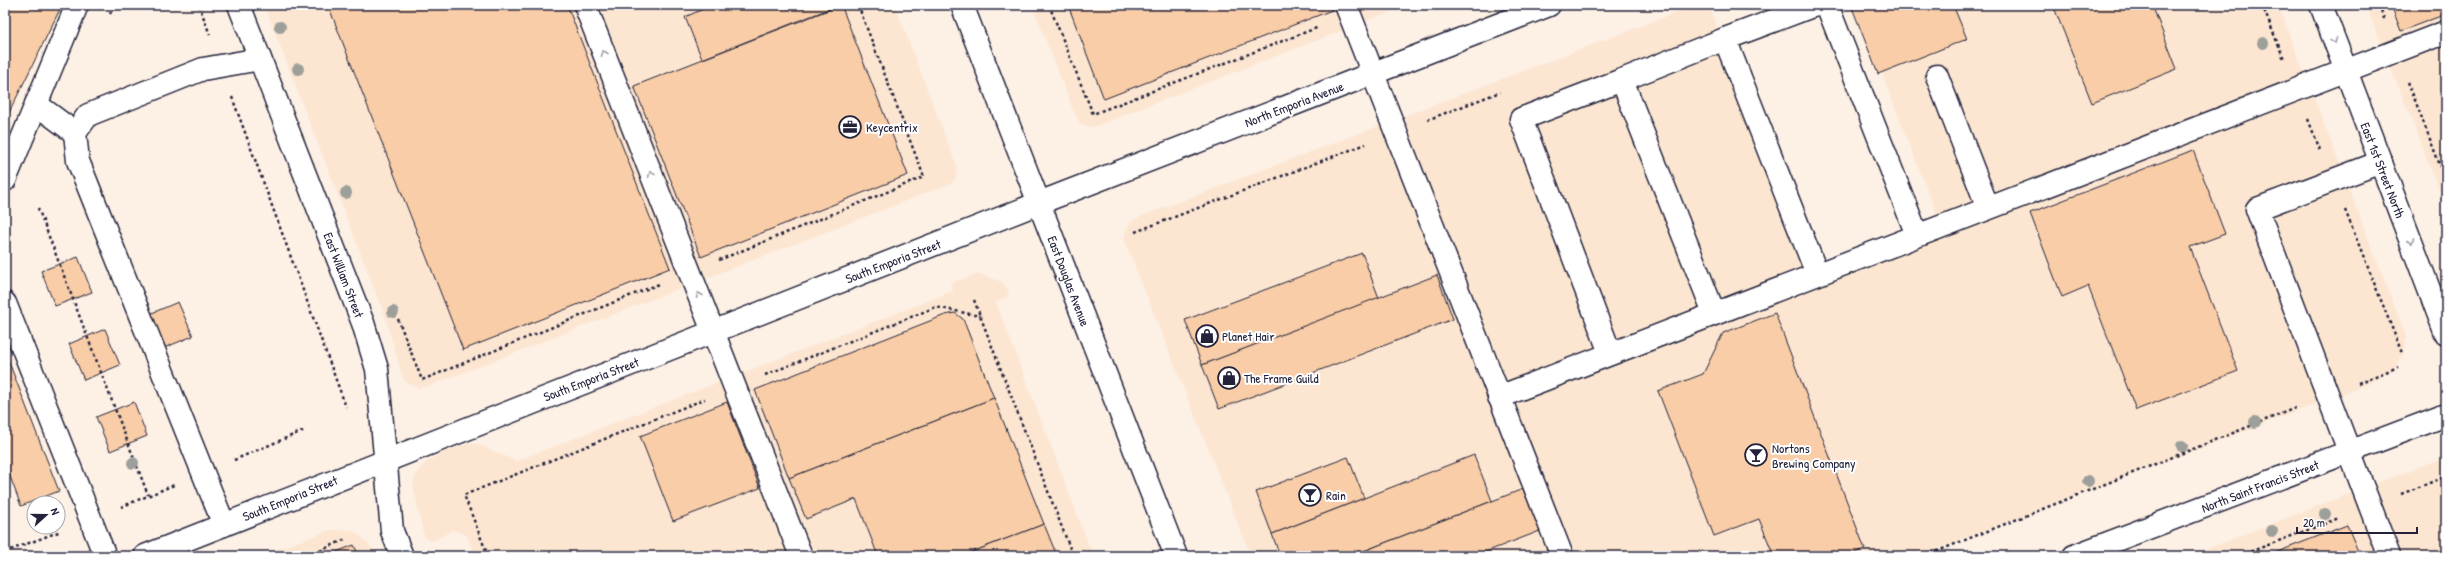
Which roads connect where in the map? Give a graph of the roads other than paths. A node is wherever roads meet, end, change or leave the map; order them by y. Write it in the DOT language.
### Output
graph roads {
  1 [pos="77,5"];
  2 [pos="239,5"];
  3 [pos="585,5"];
  4 [pos="962,5"];
  5 [pos="1549,5"];
  6 [pos="1815,5"];
  7 [pos="1827,5"];
  8 [pos="2320,5"];
  9 [pos="1348,10"];
  10 [pos="2446,32"];
  11 [pos="1725,39"];
  12 [pos="260,59"];
  13 [pos="2345,70"];
  14 [pos="1373,73"];
  15 [pos="1937,76"];
  16 [pos="1622,80"];
  17 [pos="36,104"];
  18 [pos="75,133"];
  19 [pos="2380,162"];
  20 [pos="5,180"];
  21 [pos="1038,203"];
  22 [pos="1988,208"];
  23 [pos="1917,235"];
  24 [pos="1817,274"];
  25 [pos="5,303"];
  26 [pos="1714,314"];
  27 [pos="714,331"];
  28 [pos="2446,334"];
  29 [pos="1610,353"];
  30 [pos="1499,396"];
  31 [pos="2446,415"];
  32 [pos="2350,452"];
  33 [pos="387,459"];
  34 [pos="224,525"];
  35 [pos="105,556"];
  36 [pos="145,556"];
  37 [pos="402,556"];
  38 [pos="801,556"];
  39 [pos="1176,556"];
  40 [pos="1562,556"];
  41 [pos="2074,556"];
  42 [pos="2390,556"];
  1 -- 17 [label="street"];
  2 -- 12 [label="street, East William Street"];
  27 -- 3 [label="street, one-way"];
  4 -- 21 [label="street, East Douglas Avenue"];
  5 -- 14 [label="street, North Emporia Avenue"];
  6 -- 11 [label="street"];
  7 -- 23 [label="street"];
  8 -- 13 [label="street, East 1st Street North, one-way"];
  9 -- 14 [label="street"];
  10 -- 13 [label="street"];
  11 -- 16 [label="street"];
  11 -- 24 [label="street"];
  12 -- 18 [label="street"];
  12 -- 33 [label="street, East William Street"];
  13 -- 19 [label="street, East 1st Street North"];
  13 -- 22 [label="street"];
  14 -- 21 [label="street, North Emporia Avenue"];
  14 -- 30 [label="street"];
  15 -- 22 [label="street"];
  16 -- 26 [label="street"];
  16 -- 29 [label="street"];
  17 -- 18 [label="street"];
  17 -- 20 [label="street"];
  18 -- 34 [label="street"];
  19 -- 28 [label="street, East 1st Street North, one-way"];
  19 -- 32 [label="street"];
  21 -- 27 [label="street, South Emporia Street"];
  21 -- 39 [label="street, East Douglas Avenue"];
  22 -- 23 [label="street"];
  23 -- 24 [label="street"];
  24 -- 26 [label="street"];
  25 -- 35 [label="street"];
  26 -- 29 [label="street"];
  27 -- 33 [label="street, South Emporia Street"];
  27 -- 38 [label="street"];
  29 -- 30 [label="street"];
  30 -- 40 [label="street"];
  31 -- 32 [label="street, North Saint Francis Street"];
  32 -- 41 [label="street, North Saint Francis Street"];
  32 -- 42 [label="street"];
  33 -- 34 [label="street, South Emporia Street"];
  33 -- 37 [label="street, East William Street"];
  34 -- 36 [label="street, South Emporia Street"];
}
